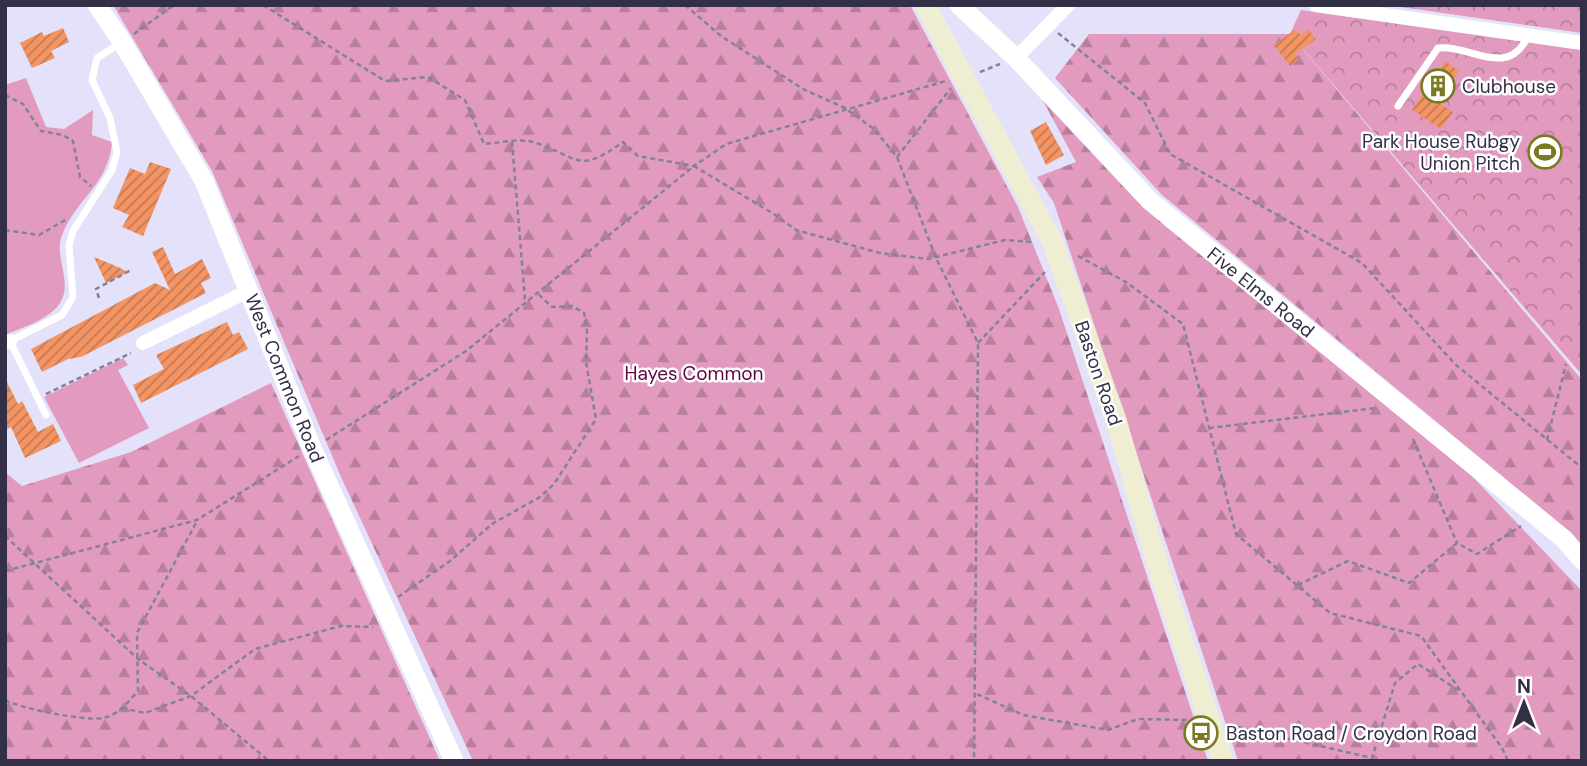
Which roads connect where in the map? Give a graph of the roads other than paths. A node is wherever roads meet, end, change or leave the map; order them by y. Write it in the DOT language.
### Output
graph roads {
  1 [pos="97,5"];
  2 [pos="925,5"];
  3 [pos="959,5"];
  4 [pos="1316,5"];
  5 [pos="1059,8"];
  6 [pos="1529,35"];
  7 [pos="122,42"];
  8 [pos="1582,43"];
  9 [pos="1016,58"];
  10 [pos="1398,106"];
  11 [pos="250,290"];
  12 [pos="7,342"];
  13 [pos="143,343"];
  14 [pos="46,415"];
  15 [pos="1582,560"];
  16 [pos="454,761"];
  17 [pos="1223,761"];
  1 -- 7 [label="street, West Common Road"];
  2 -- 17 [label="main road, Baston Road"];
  3 -- 9 [label="street, Five Elms Road"];
  4 -- 6 [label="street"];
  5 -- 9 [label="street"];
  6 -- 8 [label="street"];
  6 -- 10 [label="lane"];
  7 -- 11 [label="street, West Common Road"];
  7 -- 12 [label="lane"];
  9 -- 15 [label="street, Five Elms Road"];
  11 -- 13 [label="street"];
  11 -- 16 [label="street, West Common Road"];
  12 -- 14 [label="lane"];
}
